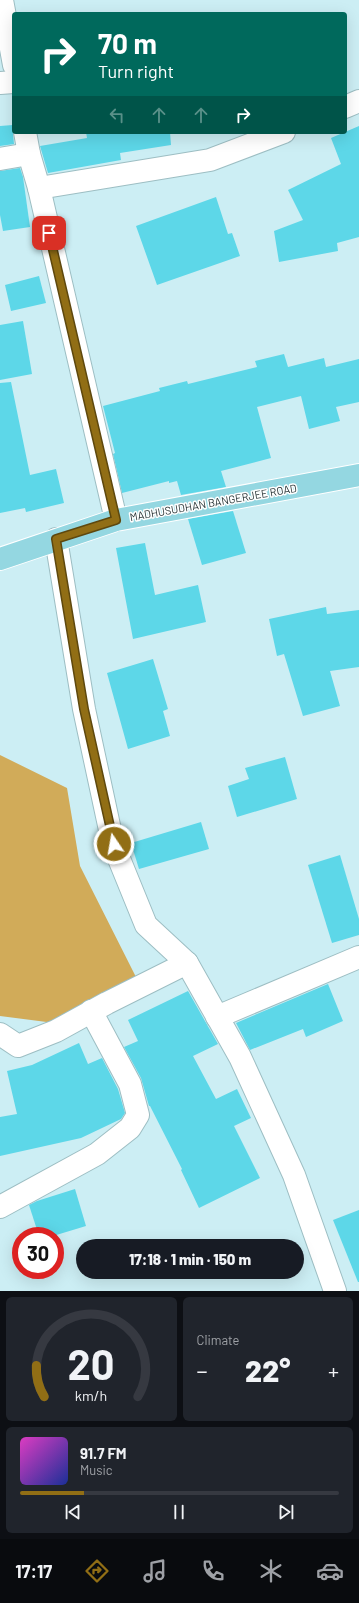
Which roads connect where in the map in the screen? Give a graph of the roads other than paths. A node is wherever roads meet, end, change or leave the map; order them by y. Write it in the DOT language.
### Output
graph roads {
  1 [pos="2,0"];
  2 [pos="12,54"];
  3 [pos="12,82"];
  4 [pos="0,83"];
  5 [pos="359,101"];
  6 [pos="347,106"];
  7 [pos="25,134"];
  8 [pos="279,134"];
  9 [pos="28,154"];
  10 [pos="0,159"];
  11 [pos="39,188"];
  12 [pos="359,475"];
  13 [pos="116,520"];
  14 [pos="56,539"];
  15 [pos="0,558"];
  16 [pos="359,957"];
  17 [pos="187,963"];
  18 [pos="92,1011"];
  19 [pos="217,1017"];
  20 [pos="0,1034"];
  21 [pos="0,1208"];
  22 [pos="335,1291"];
  1 -- 2 [label="street"];
  3 -- 4 [label="street"];
  5 -- 6 [label="street"];
  7 -- 9 [label="street"];
  8 -- 11 [label="street"];
  9 -- 10 [label="street"];
  9 -- 11 [label="street"];
  11 -- 13 [label="street"];
  12 -- 13 [label="main road, MADHUSUDHAN BANGERJEE ROAD"];
  13 -- 14 [label="main road, MADHUSUDHAN BANGERJEE ROAD"];
  14 -- 15 [label="main road, MADHUSUDHAN BANGERJEE ROAD"];
  14 -- 17 [label="street"];
  16 -- 19 [label="street"];
  17 -- 18 [label="street"];
  17 -- 19 [label="street"];
  18 -- 20 [label="street"];
  18 -- 21 [label="street"];
  19 -- 22 [label="street"];
}
